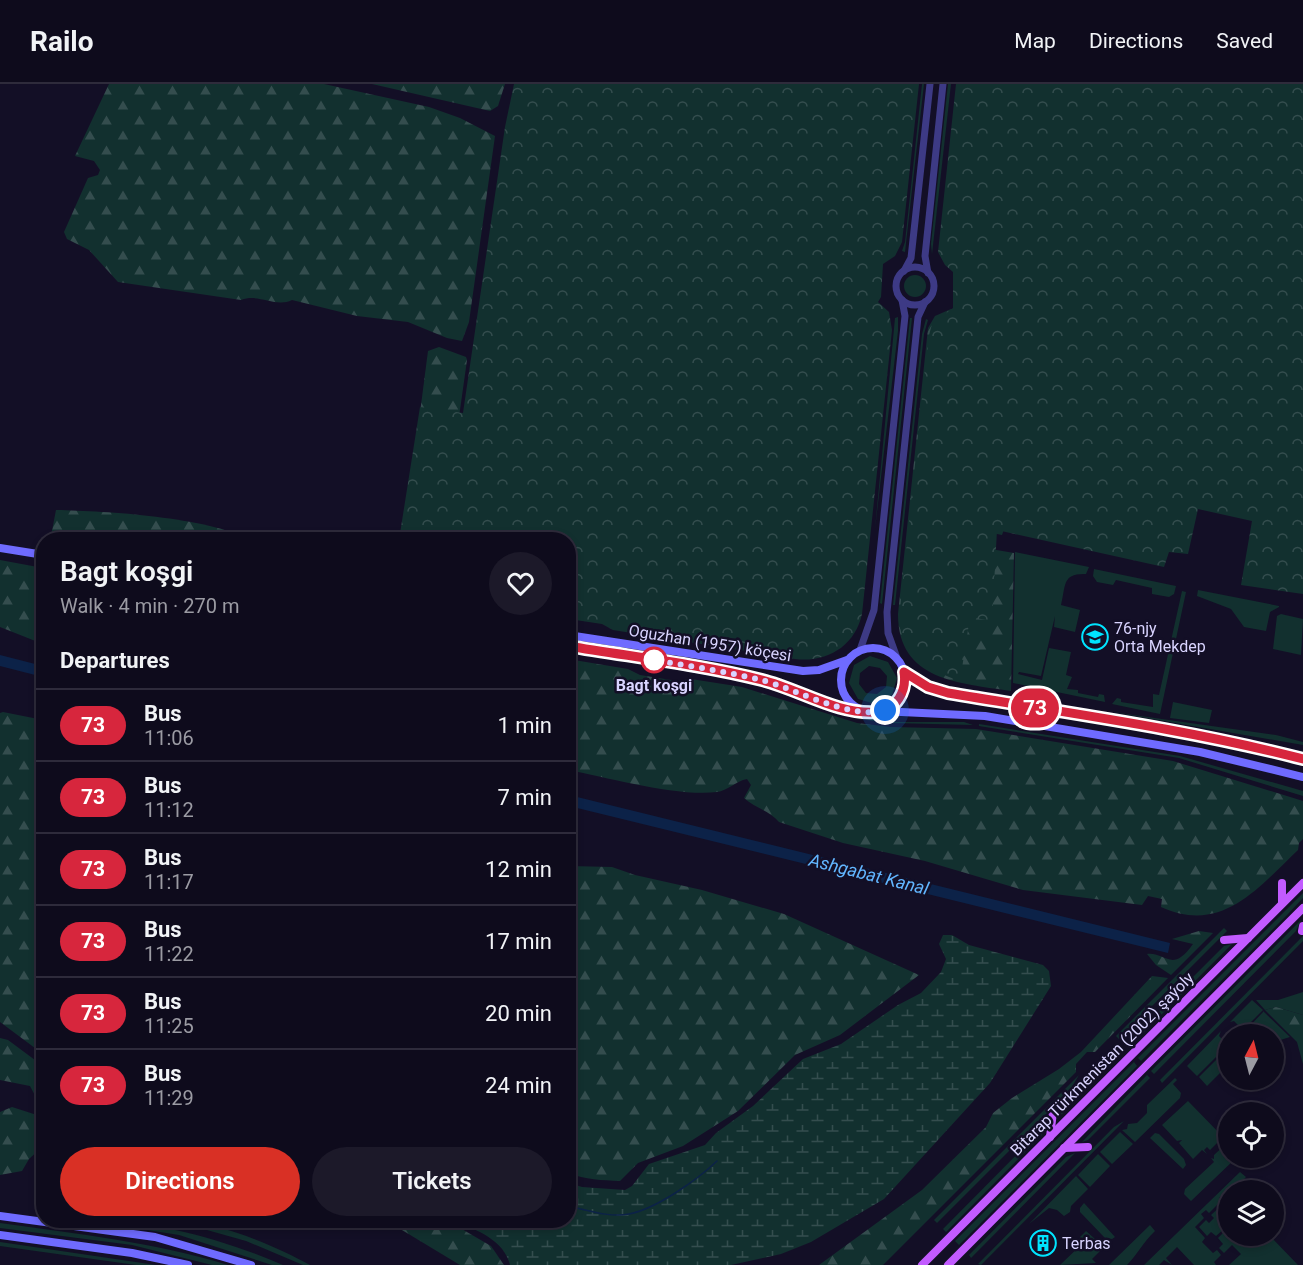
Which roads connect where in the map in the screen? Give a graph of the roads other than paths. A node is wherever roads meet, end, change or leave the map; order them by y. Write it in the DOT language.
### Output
graph roads {
  1 [pos="930,84"];
  2 [pos="943,84"];
  3 [pos="904,271"];
  4 [pos="928,273"];
  5 [pos="902,300"];
  6 [pos="925,302"];
  7 [pos="0,548"];
  8 [pos="36,554"];
  9 [pos="576,636"];
  10 [pos="576,647"];
  11 [pos="860,650"];
  12 [pos="897,658"];
  13 [pos="847,660"];
  14 [pos="904,672"];
  15 [pos="863,711"];
  16 [pos="880,711"];
  17 [pos="1303,759"];
  18 [pos="1303,777"];
  19 [pos="1282,883"];
  20 [pos="1303,883"];
  21 [pos="1282,903"];
  22 [pos="1303,908"];
  23 [pos="1249,938"];
  24 [pos="1224,940"];
  25 [pos="1053,1112"];
  26 [pos="1050,1137"];
  27 [pos="1088,1147"];
  28 [pos="1064,1148"];
  29 [pos="0,1216"];
  30 [pos="36,1221"];
  31 [pos="95,1228"];
  32 [pos="0,1235"];
  33 [pos="188,1265"];
  34 [pos="252,1265"];
  35 [pos="922,1265"];
  36 [pos="948,1265"];
  1 -- 3 [label="street"];
  2 -- 4 [label="street"];
  3 -- 4 [label="street"];
  3 -- 5 [label="street"];
  4 -- 6 [label="street"];
  5 -- 6 [label="street"];
  5 -- 11 [label="street"];
  6 -- 12 [label="street"];
  7 -- 8 [label="main road"];
  9 -- 13 [label="main road, Oguzhan (1957) köçesi"];
  10 -- 15 [label="main road, Oguzhan (1957) köçesi"];
  11 -- 12 [label="main road"];
  11 -- 13 [label="main road, Oguzhan (1957) köçesi"];
  12 -- 14 [label="main road"];
  13 -- 15 [label="main road"];
  14 -- 16 [label="main road"];
  14 -- 17 [label="main road"];
  15 -- 16 [label="main road, Oguzhan (1957) köçesi"];
  16 -- 18 [label="main road, Oguzhan (1957) köçesi"];
  19 -- 21 [label="main road"];
  20 -- 21 [label="main road, Bitarap Türkmenistan (2002) şaýoly"];
  21 -- 23 [label="main road, Bitarap Türkmenistan (2002) şaýoly"];
  22 -- 28 [label="main road, Bitarap Türkmenistan (2002) şaýoly"];
  23 -- 24 [label="main road"];
  23 -- 26 [label="main road, Bitarap Türkmenistan (2002) şaýoly"];
  25 -- 26 [label="main road"];
  26 -- 35 [label="main road, Bitarap Türkmenistan (2002) şaýoly"];
  27 -- 28 [label="main road"];
  28 -- 36 [label="main road, Bitarap Türkmenistan (2002) şaýoly"];
  29 -- 30 [label="main road"];
  31 -- 34 [label="main road"];
  32 -- 33 [label="main road"];
}
